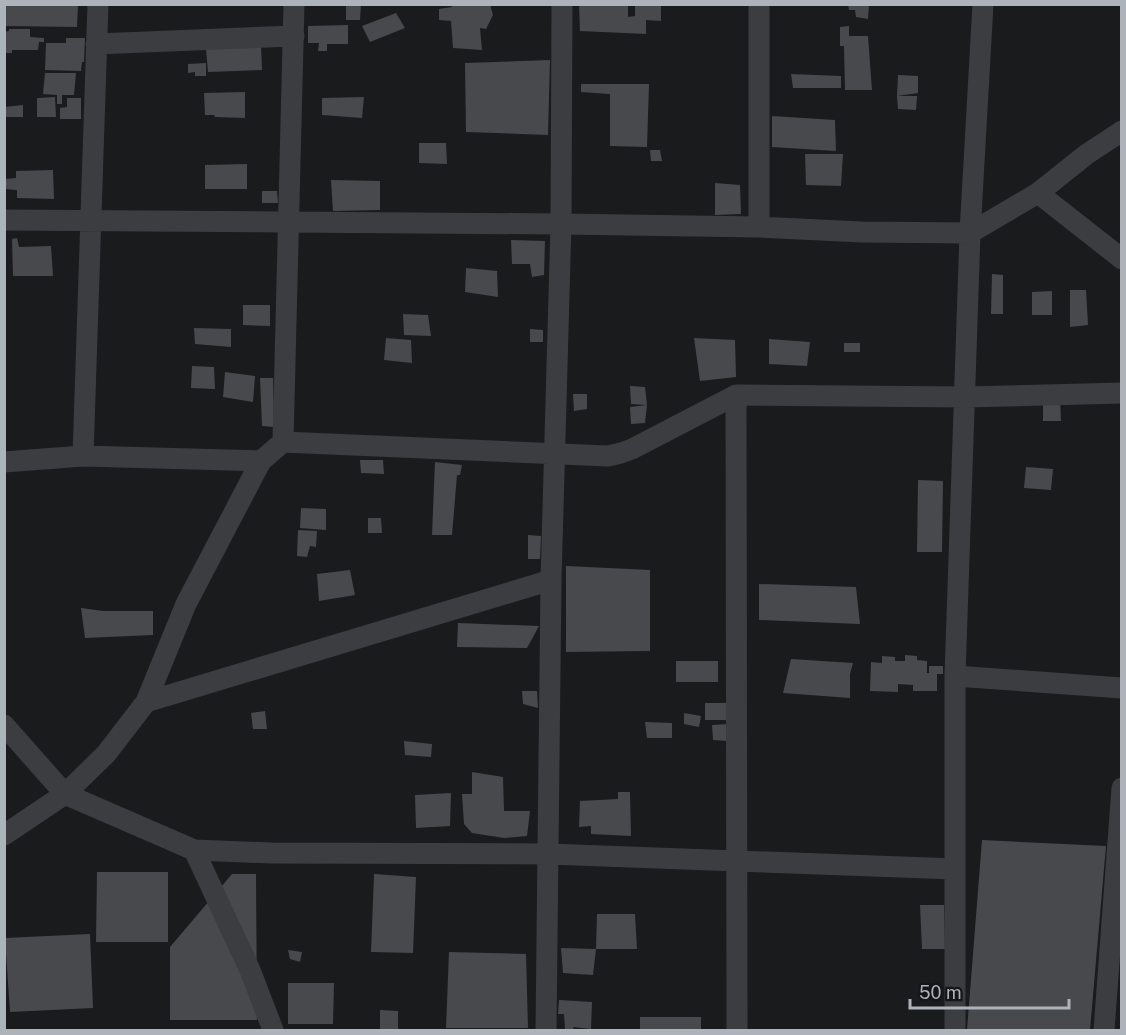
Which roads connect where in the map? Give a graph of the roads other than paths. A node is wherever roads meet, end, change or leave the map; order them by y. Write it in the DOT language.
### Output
graph roads {
  1 [pos="98,4"];
  2 [pos="294,4"];
  3 [pos="562,4"];
  4 [pos="759,4"];
  5 [pos="983,4"];
  6 [pos="294,36"];
  7 [pos="96,44"];
  8 [pos="1122,131"];
  9 [pos="1038,193"];
  10 [pos="4,220"];
  11 [pos="90,221"];
  12 [pos="288,222"];
  13 [pos="561,224"];
  14 [pos="759,227"];
  15 [pos="970,233"];
  16 [pos="1122,259"];
  17 [pos="1122,393"];
  18 [pos="736,395"];
  19 [pos="965,397"];
  20 [pos="283,442"];
  21 [pos="555,453"];
  22 [pos="83,456"];
  23 [pos="261,461"];
  24 [pos="4,462"];
  25 [pos="551,579"];
  26 [pos="955,676"];
  27 [pos="1122,688"];
  28 [pos="146,702"];
  29 [pos="4,725"];
  30 [pos="1122,788"];
  31 [pos="65,794"];
  32 [pos="4,835"];
  33 [pos="194,850"];
  34 [pos="549,854"];
  35 [pos="737,861"];
  36 [pos="955,869"];
  37 [pos="273,1030"];
  38 [pos="546,1030"];
  39 [pos="736,1030"];
  40 [pos="955,1030"];
  41 [pos="1104,1030"];
  1 -- 7 [label="street"];
  2 -- 6 [label="street"];
  3 -- 13 [label="street"];
  4 -- 14 [label="street"];
  5 -- 15 [label="street"];
  6 -- 7 [label="street"];
  6 -- 12 [label="street"];
  7 -- 11 [label="street"];
  8 -- 9 [label="street"];
  9 -- 15 [label="street"];
  9 -- 16 [label="street"];
  10 -- 11 [label="street"];
  11 -- 12 [label="street"];
  11 -- 22 [label="street"];
  12 -- 13 [label="street"];
  12 -- 20 [label="street"];
  13 -- 14 [label="street"];
  13 -- 21 [label="street"];
  14 -- 15 [label="street"];
  15 -- 19 [label="street"];
  17 -- 19 [label="street"];
  18 -- 19 [label="street"];
  18 -- 21 [label="street"];
  18 -- 35 [label="street"];
  19 -- 26 [label="street"];
  20 -- 21 [label="street"];
  20 -- 23 [label="street"];
  21 -- 25 [label="street"];
  22 -- 23 [label="street"];
  22 -- 24 [label="street"];
  23 -- 28 [label="street"];
  25 -- 28 [label="street"];
  25 -- 34 [label="street"];
  26 -- 27 [label="street"];
  26 -- 36 [label="street"];
  28 -- 31 [label="street"];
  29 -- 31 [label="street"];
  30 -- 41 [label="street"];
  31 -- 32 [label="street"];
  31 -- 33 [label="street"];
  33 -- 34 [label="street"];
  33 -- 37 [label="street"];
  34 -- 35 [label="street"];
  34 -- 38 [label="street"];
  35 -- 36 [label="street"];
  35 -- 39 [label="street"];
  36 -- 40 [label="street"];
}
